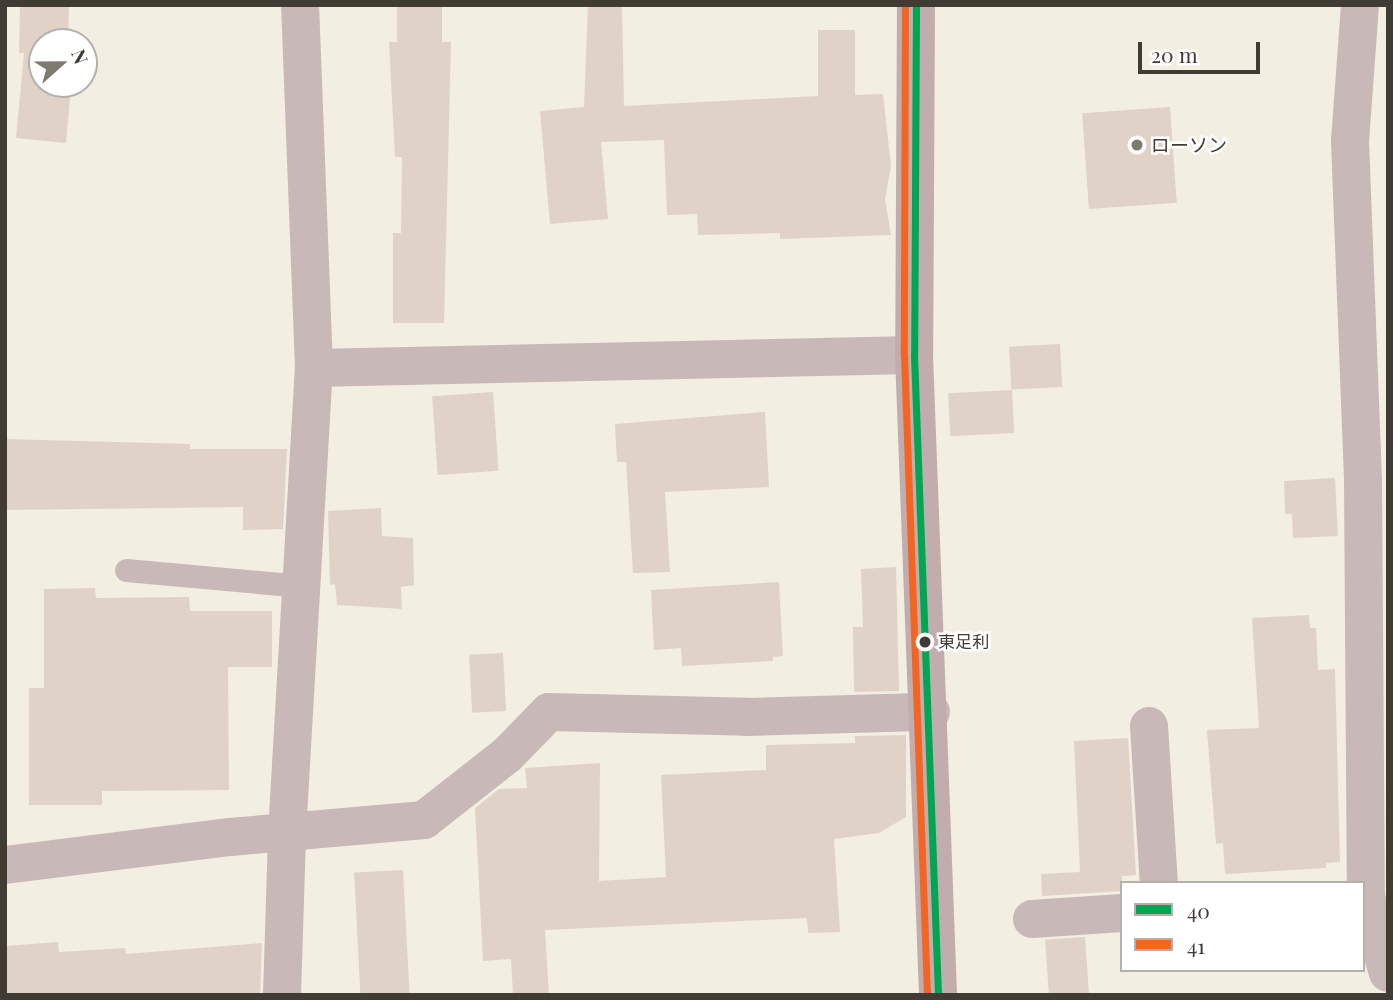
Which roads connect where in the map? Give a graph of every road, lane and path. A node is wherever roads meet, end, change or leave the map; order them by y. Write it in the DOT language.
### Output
graph roads {
  1 [pos="300,5"];
  2 [pos="916,5"];
  3 [pos="1360,5"];
  4 [pos="914,355"];
  5 [pos="314,368"];
  6 [pos="1376,480"];
  7 [pos="126,570"];
  8 [pos="301,586"];
  9 [pos="931,712"];
  10 [pos="1149,726"];
  11 [pos="287,834"];
  12 [pos="5,865"];
  13 [pos="1160,881"];
  14 [pos="1365,897"];
  15 [pos="1120,913"];
  16 [pos="1031,919"];
  17 [pos="1388,974"];
  18 [pos="282,995"];
  19 [pos="938,995"];
  1 -- 5 [label="street"];
  2 -- 4 [label="main road"];
  3 -- 6 [label="street"];
  4 -- 5 [label="street"];
  4 -- 9 [label="main road"];
  5 -- 8 [label="street"];
  6 -- 14 [label="street"];
  7 -- 8 [label="lane"];
  8 -- 11 [label="street"];
  9 -- 11 [label="street"];
  9 -- 19 [label="main road"];
  10 -- 13 [label="street"];
  11 -- 12 [label="street"];
  11 -- 18 [label="street"];
  14 -- 17 [label="street"];
  15 -- 16 [label="street"];
}
